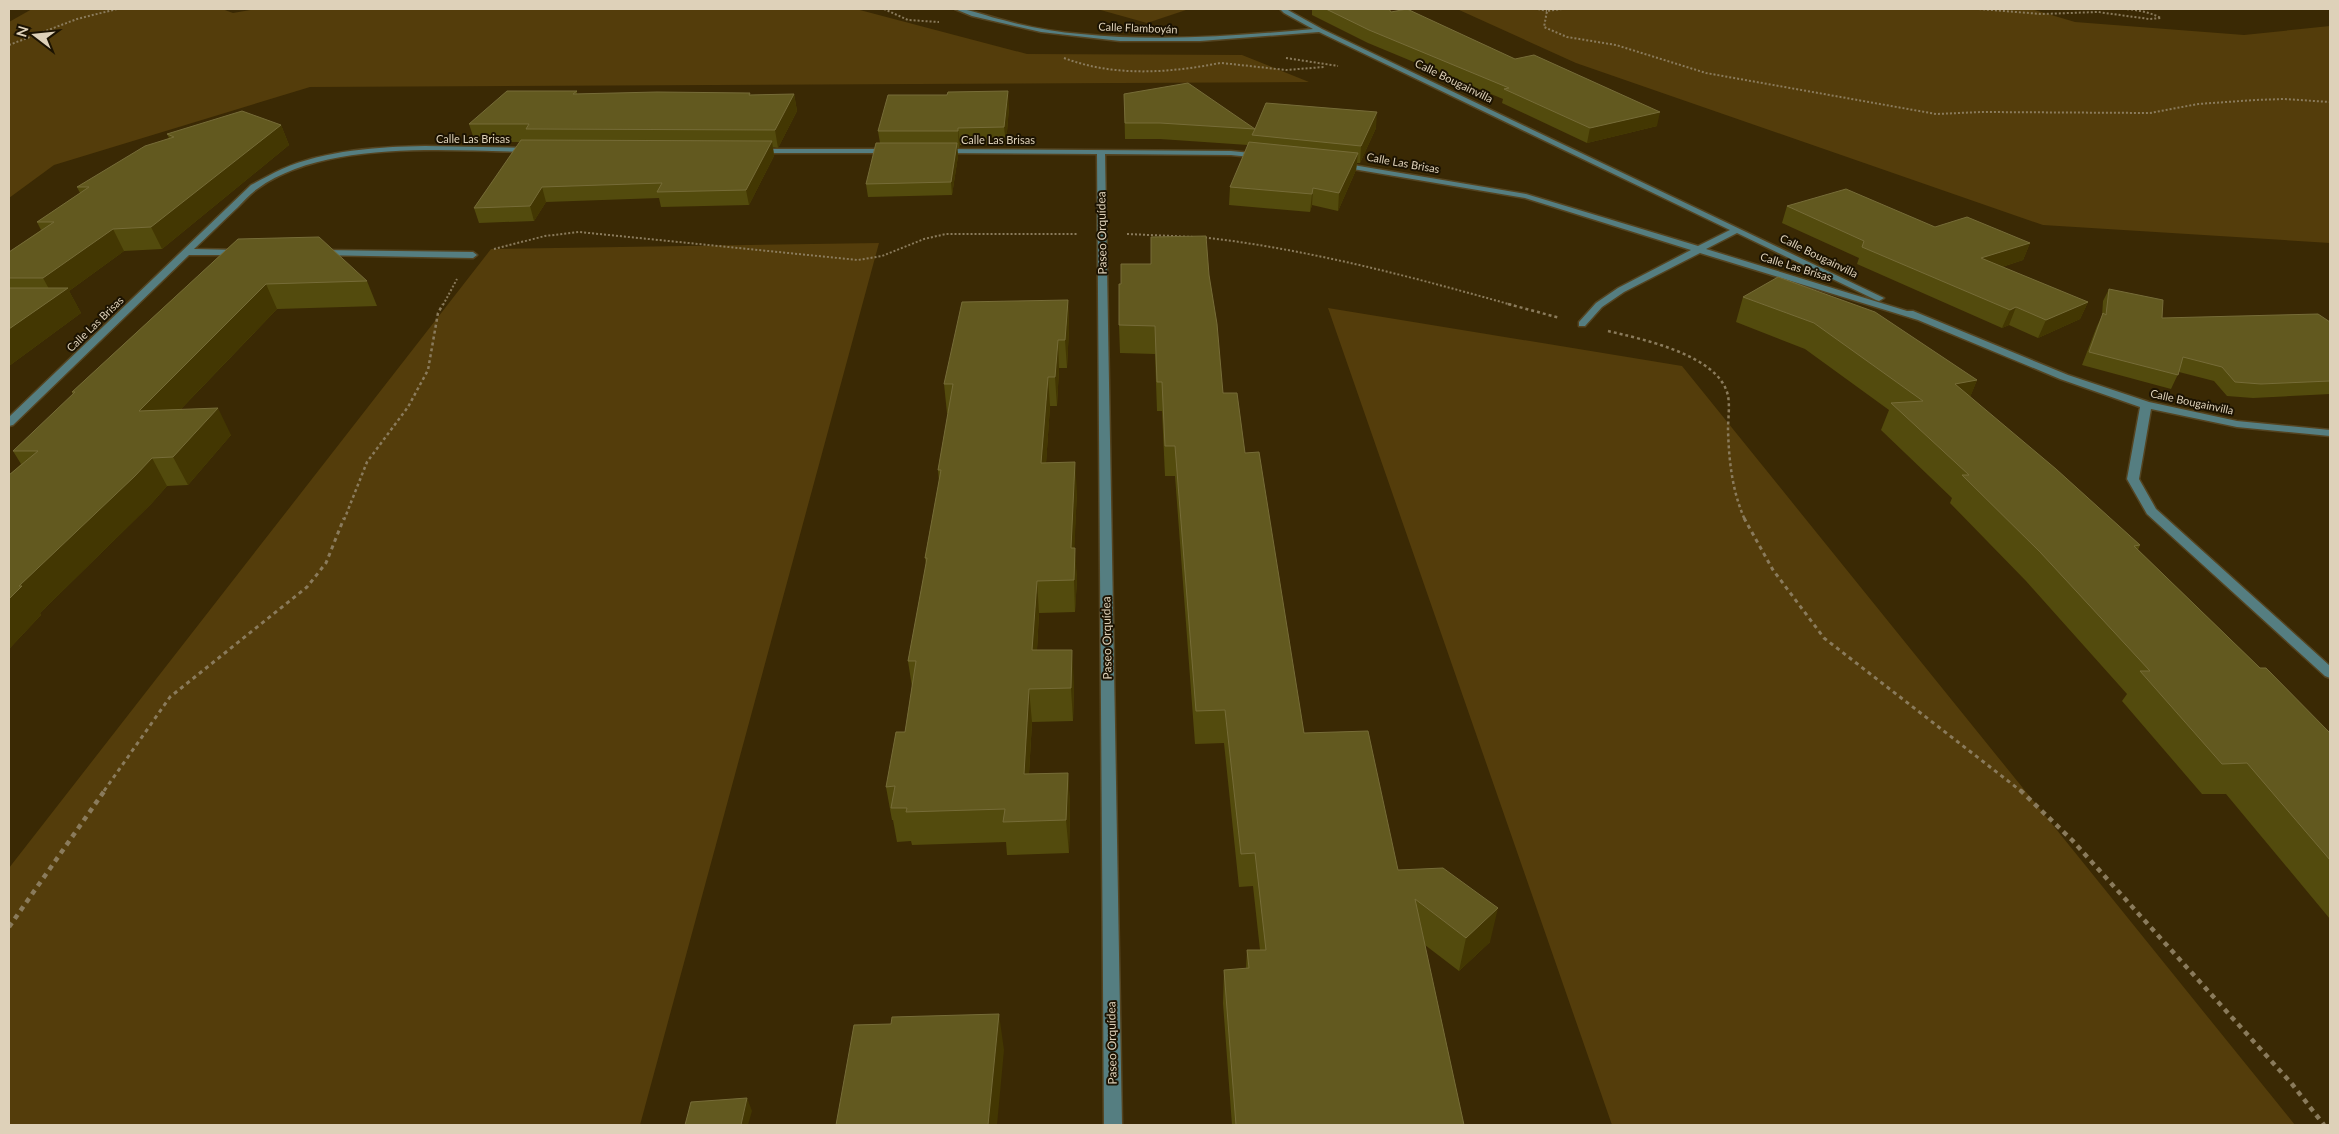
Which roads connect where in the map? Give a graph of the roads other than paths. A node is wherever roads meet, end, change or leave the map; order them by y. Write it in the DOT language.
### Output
graph roads {
  1 [pos="958,9"];
  2 [pos="1283,9"];
  3 [pos="1320,30"];
  4 [pos="537,150"];
  5 [pos="745,151"];
  6 [pos="903,151"];
  7 [pos="932,151"];
  8 [pos="1101,151"];
  9 [pos="1269,157"];
  10 [pos="1334,164"];
  11 [pos="1736,230"];
  12 [pos="1696,249"];
  13 [pos="186,252"];
  14 [pos="254,253"];
  15 [pos="312,253"];
  16 [pos="473,255"];
  17 [pos="1917,317"];
  18 [pos="1582,324"];
  19 [pos="2146,405"];
  20 [pos="9,423"];
  21 [pos="2330,433"];
  22 [pos="2330,673"];
  23 [pos="1113,1125"];
  1 -- 3 [label="street, Calle Flamboyán"];
  2 -- 3 [label="street, Calle Bougainvilla"];
  3 -- 11 [label="street, Calle Bougainvilla"];
  4 -- 13 [label="street, Calle Las Brisas"];
  5 -- 6 [label="street"];
  7 -- 8 [label="street, Calle Las Brisas"];
  8 -- 9 [label="street, Calle Las Brisas"];
  8 -- 23 [label="street, Paseo Orquídea"];
  10 -- 12 [label="street, Calle Las Brisas"];
  11 -- 12 [label="street"];
  11 -- 17 [label="street, Calle Bougainvilla"];
  12 -- 17 [label="street, Calle Las Brisas"];
  12 -- 18 [label="street"];
  13 -- 14 [label="street"];
  13 -- 20 [label="street, Calle Las Brisas"];
  15 -- 16 [label="street"];
  17 -- 19 [label="street, Calle Bougainvilla"];
  19 -- 21 [label="street, Calle Bougainvilla"];
  19 -- 22 [label="street"];
}
